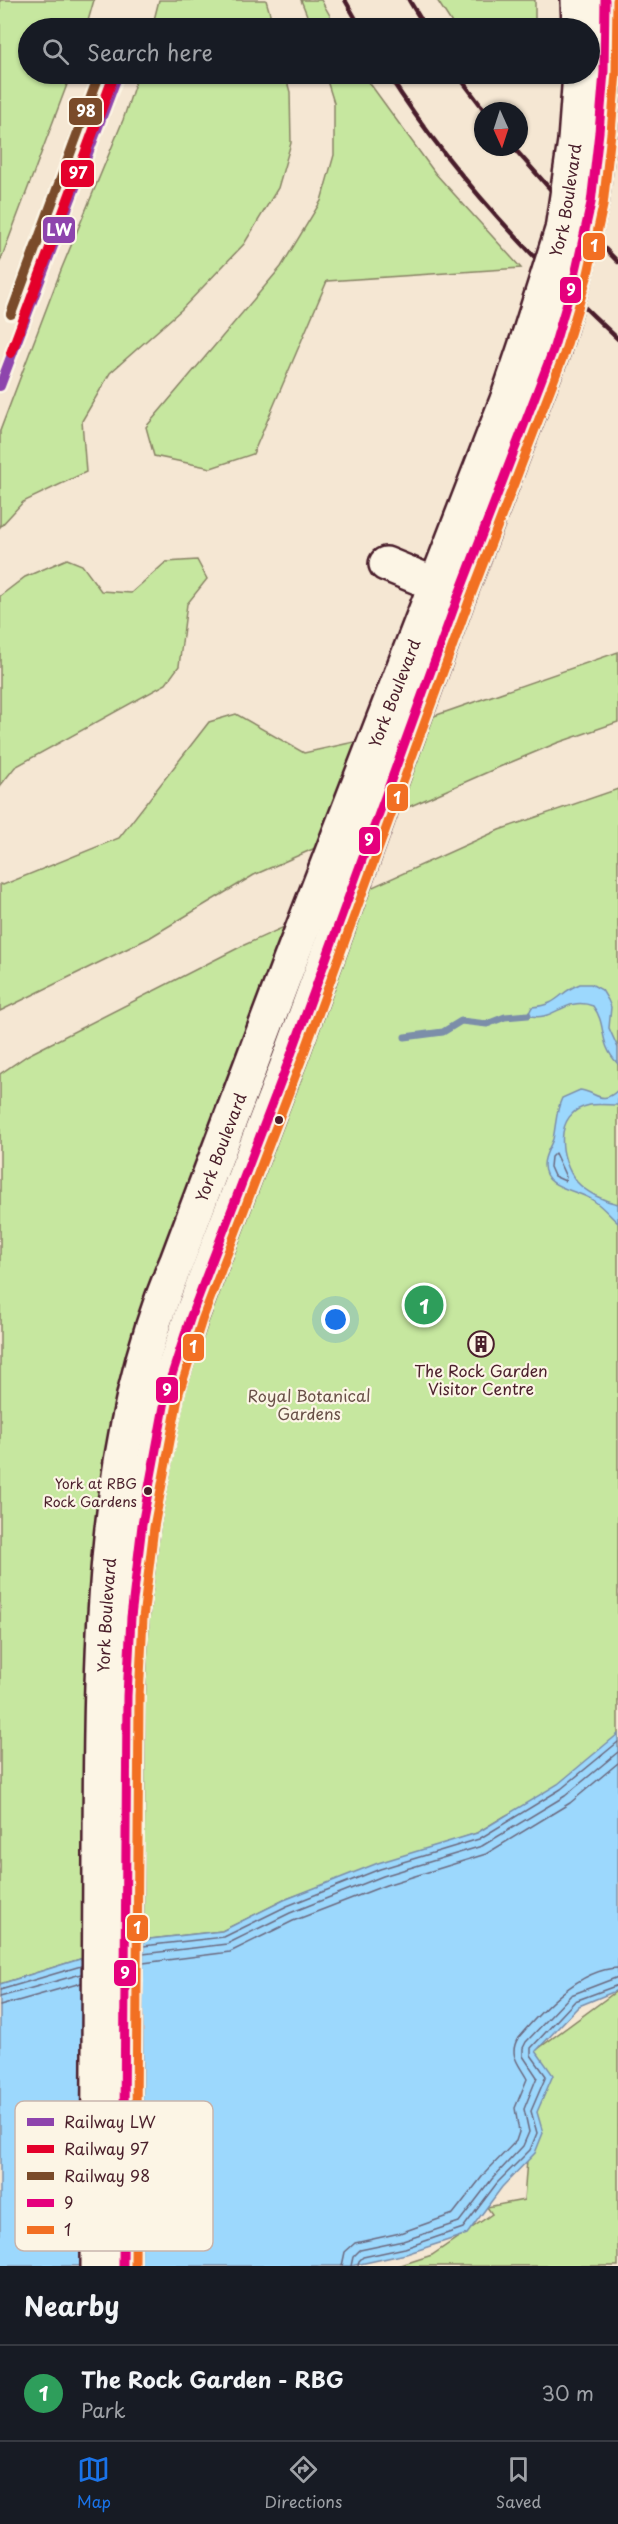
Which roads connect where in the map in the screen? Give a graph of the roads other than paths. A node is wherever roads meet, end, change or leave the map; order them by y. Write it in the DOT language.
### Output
graph roads {
  1 [pos="578,0"];
  2 [pos="604,0"];
  3 [pos="579,18"];
  4 [pos="581,84"];
  5 [pos="587,137"];
  6 [pos="386,564"];
  7 [pos="447,590"];
  8 [pos="374,786"];
  9 [pos="114,1797"];
  10 [pos="104,2101"];
  11 [pos="120,2101"];
  12 [pos="99,2251"];
  13 [pos="123,2251"];
  14 [pos="98,2266"];
  15 [pos="123,2266"];
  1 -- 3 [label="main road"];
  2 -- 5 [label="main road, York Boulevard"];
  4 -- 5 [label="main road, York Boulevard"];
  5 -- 7 [label="main road, York Boulevard, bridge"];
  6 -- 7 [label="main road"];
  7 -- 8 [label="main road, York Boulevard"];
  8 -- 9 [label="main road, York Boulevard"];
  8 -- 9 [label="main road, York Boulevard"];
  9 -- 10 [label="main road, York Boulevard"];
  9 -- 11 [label="main road, York Boulevard"];
  12 -- 14 [label="main road, York Boulevard"];
  13 -- 15 [label="main road, York Boulevard"];
}
